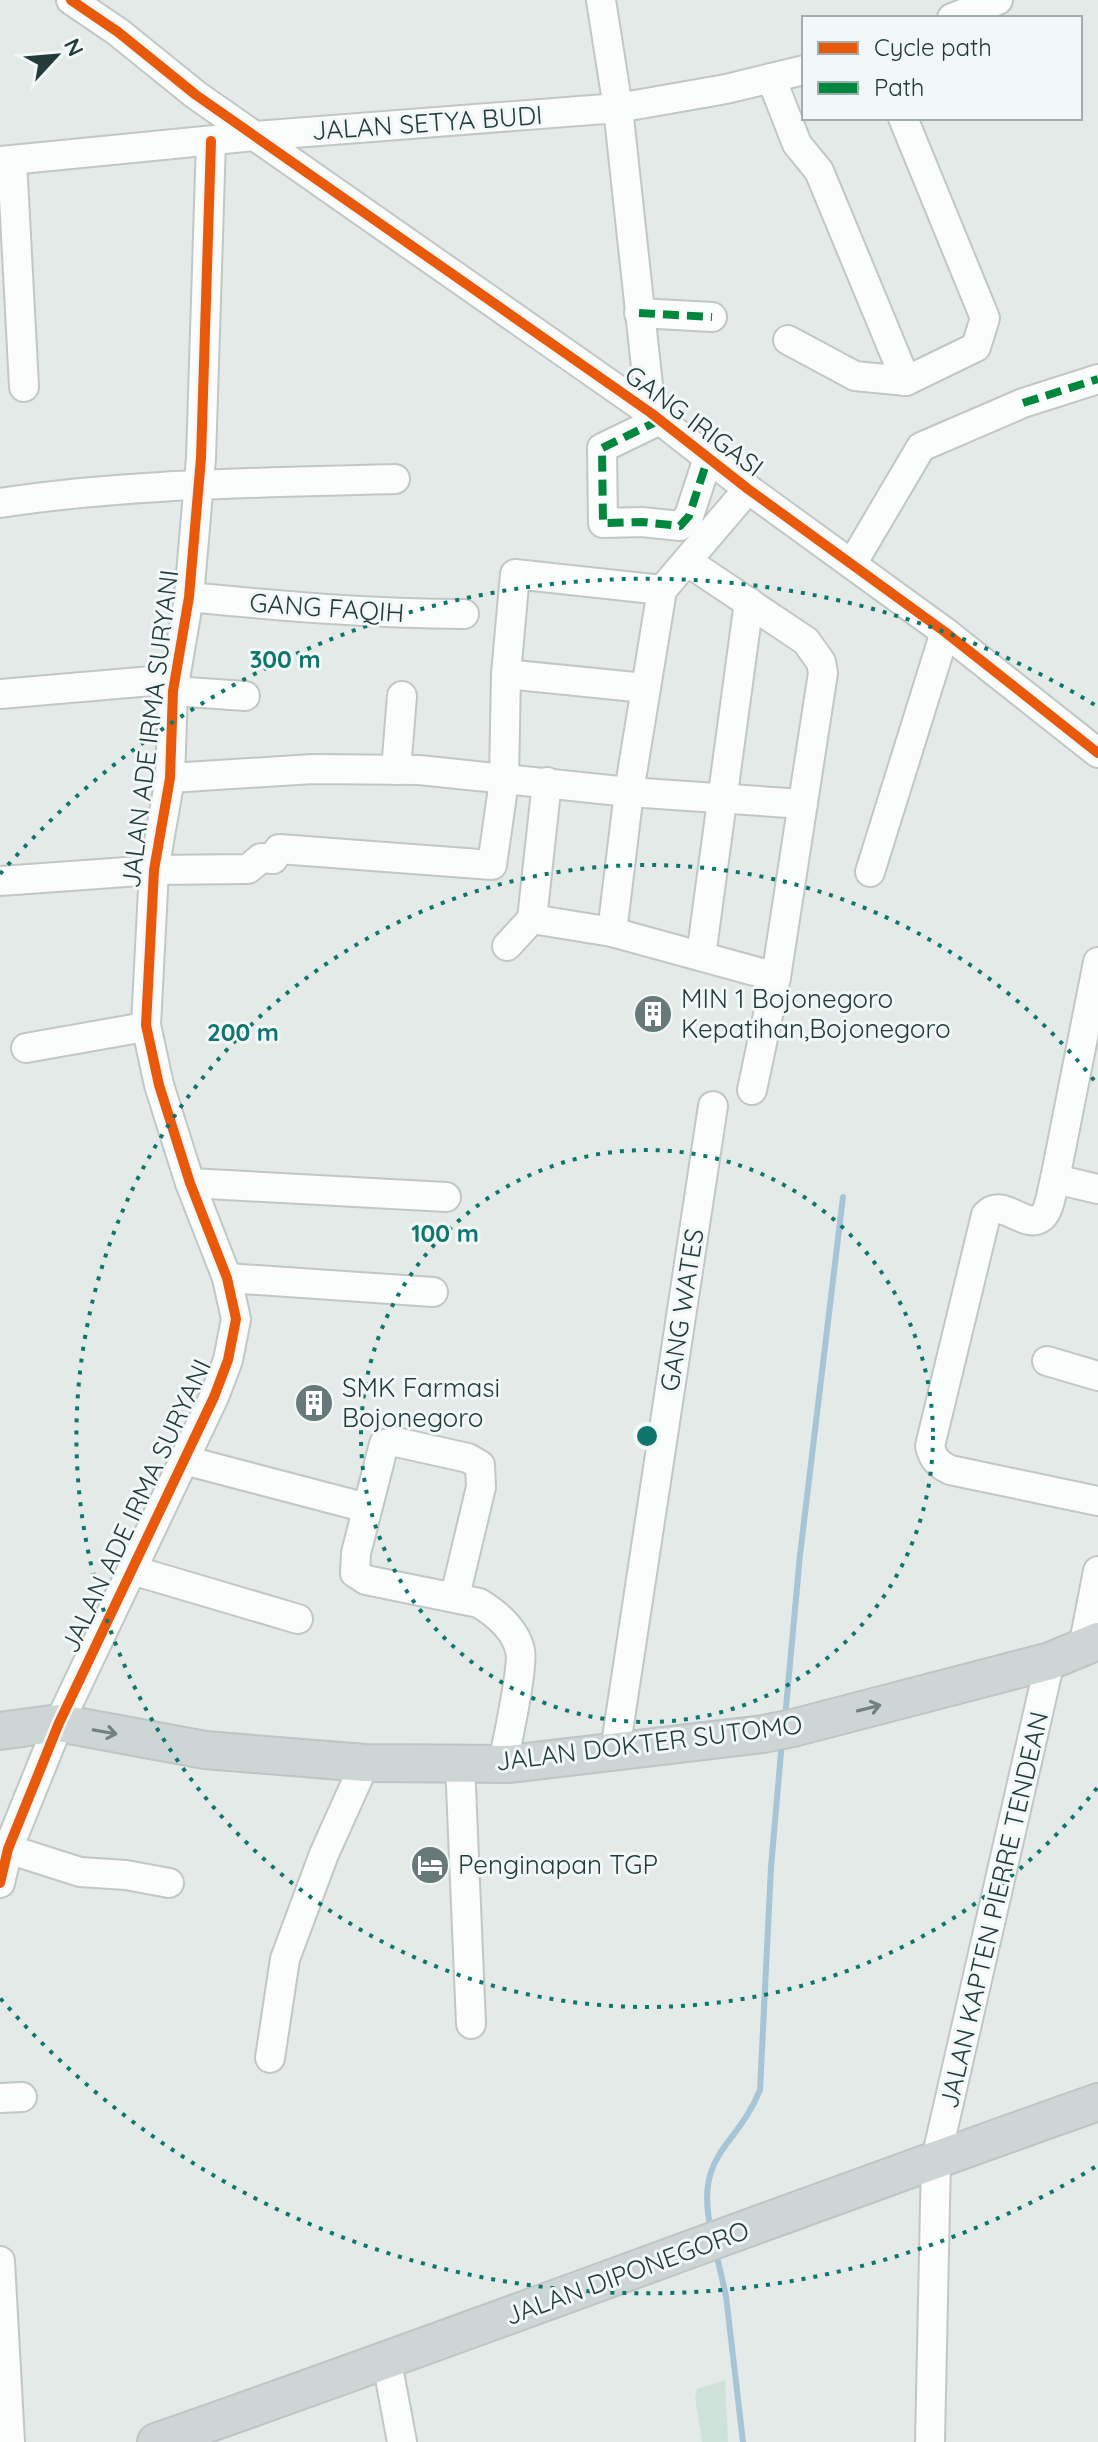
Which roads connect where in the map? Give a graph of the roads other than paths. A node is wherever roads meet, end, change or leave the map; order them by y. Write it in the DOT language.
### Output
graph roads {
  1 [pos="71,0"];
  2 [pos="115,0"];
  3 [pos="601,0"];
  4 [pos="998,0"];
  5 [pos="957,16"];
  6 [pos="118,32"];
  7 [pos="802,70"];
  8 [pos="771,78"];
  9 [pos="618,108"];
  10 [pos="904,120"];
  11 [pos="255,136"];
  12 [pos="211,141"];
  13 [pos="6,160"];
  14 [pos="639,313"];
  15 [pos="712,317"];
  16 [pos="788,340"];
  17 [pos="1098,379"];
  18 [pos="906,381"];
  19 [pos="24,387"];
  20 [pos="655,416"];
  21 [pos="708,458"];
  22 [pos="395,479"];
  23 [pos="197,486"];
  24 [pos="748,489"];
  25 [pos="0,503"];
  26 [pos="688,562"];
  27 [pos="852,564"];
  28 [pos="662,590"];
  29 [pos="189,597"];
  30 [pos="749,602"];
  31 [pos="464,614"];
  32 [pos="945,632"];
  33 [pos="506,674"];
  34 [pos="174,685"];
  35 [pos="645,688"];
  36 [pos="0,694"];
  37 [pos="245,696"];
  38 [pos="402,696"];
  39 [pos="1098,753"];
  40 [pos="396,770"];
  41 [pos="170,778"];
  42 [pos="504,781"];
  43 [pos="547,782"];
  44 [pos="629,792"];
  45 [pos="722,798"];
  46 [pos="803,804"];
  47 [pos="154,870"];
  48 [pos="870,872"];
  49 [pos="0,881"];
  50 [pos="532,919"];
  51 [pos="612,932"];
  52 [pos="507,946"];
  53 [pos="701,956"];
  54 [pos="1098,962"];
  55 [pos="776,977"];
  56 [pos="146,1025"];
  57 [pos="1090,1034"];
  58 [pos="26,1048"];
  59 [pos="752,1090"];
  60 [pos="713,1106"];
  61 [pos="1055,1179"];
  62 [pos="190,1183"];
  63 [pos="1098,1189"];
  64 [pos="446,1197"];
  65 [pos="227,1278"];
  66 [pos="433,1292"];
  67 [pos="1047,1361"];
  68 [pos="1098,1376"];
  69 [pos="184,1460"];
  70 [pos="1098,1501"];
  71 [pos="367,1508"];
  72 [pos="132,1570"];
  73 [pos="1098,1571"];
  74 [pos="455,1596"];
  75 [pos="298,1619"];
  76 [pos="1077,1650"];
  77 [pos="59,1723"];
  78 [pos="0,1731"];
  79 [pos="615,1751"];
  80 [pos="365,1763"];
  81 [pos="460,1763"];
  82 [pos="503,1763"];
  83 [pos="8,1849"];
  84 [pos="0,1883"];
  85 [pos="169,1883"];
  86 [pos="471,2024"];
  87 [pos="270,2058"];
  88 [pos="1098,2102"];
  89 [pos="936,2159"];
  90 [pos="0,2261"];
  91 [pos="387,2362"];
  92 [pos="10,2442"];
  93 [pos="156,2442"];
  94 [pos="402,2442"];
  95 [pos="930,2442"];
  1 -- 6 [label="street, GANG IRIGASI"];
  2 -- 6 [label="street"];
  3 -- 9 [label="street"];
  4 -- 5 [label="street"];
  6 -- 11 [label="street, GANG IRIGASI"];
  7 -- 8 [label="street, JALAN SETYA BUDI"];
  8 -- 9 [label="street, JALAN SETYA BUDI"];
  8 -- 18 [label="street"];
  9 -- 11 [label="street, JALAN SETYA BUDI"];
  9 -- 14 [label="street"];
  10 -- 18 [label="street"];
  11 -- 12 [label="street, JALAN SETYA BUDI"];
  11 -- 20 [label="street, GANG IRIGASI"];
  12 -- 13 [label="street, JALAN SETYA BUDI"];
  12 -- 23 [label="street, JALAN ADE IRMA SURYANI"];
  13 -- 19 [label="street"];
  14 -- 15 [label="street"];
  14 -- 20 [label="street"];
  16 -- 18 [label="street"];
  17 -- 27 [label="street"];
  20 -- 21 [label="street, GANG IRIGASI"];
  20 -- 21 [label="street"];
  21 -- 24 [label="street, GANG IRIGASI"];
  22 -- 23 [label="street"];
  23 -- 25 [label="street"];
  23 -- 29 [label="street, JALAN ADE IRMA SURYANI"];
  24 -- 26 [label="street"];
  24 -- 27 [label="street, GANG IRIGASI"];
  26 -- 28 [label="street"];
  26 -- 30 [label="street"];
  27 -- 32 [label="street, GANG IRIGASI"];
  28 -- 33 [label="street"];
  28 -- 35 [label="street"];
  29 -- 31 [label="street, GANG FAQIH"];
  29 -- 34 [label="street, JALAN ADE IRMA SURYANI"];
  30 -- 45 [label="street"];
  30 -- 46 [label="street"];
  32 -- 39 [label="street, GANG IRIGASI"];
  32 -- 48 [label="street"];
  33 -- 35 [label="street"];
  33 -- 42 [label="street"];
  34 -- 36 [label="street"];
  34 -- 37 [label="street"];
  34 -- 41 [label="street, JALAN ADE IRMA SURYANI"];
  35 -- 44 [label="street"];
  38 -- 40 [label="street"];
  40 -- 41 [label="street"];
  40 -- 42 [label="street"];
  41 -- 47 [label="street, JALAN ADE IRMA SURYANI"];
  42 -- 43 [label="street"];
  42 -- 47 [label="street"];
  43 -- 44 [label="street"];
  43 -- 50 [label="street"];
  44 -- 45 [label="street"];
  44 -- 51 [label="street"];
  45 -- 46 [label="street"];
  45 -- 53 [label="street"];
  46 -- 55 [label="street"];
  47 -- 49 [label="street"];
  47 -- 56 [label="street, JALAN ADE IRMA SURYANI"];
  50 -- 51 [label="street"];
  50 -- 52 [label="street"];
  51 -- 53 [label="street"];
  53 -- 55 [label="street"];
  54 -- 57 [label="street"];
  55 -- 59 [label="street"];
  56 -- 58 [label="street"];
  56 -- 62 [label="street, JALAN ADE IRMA SURYANI"];
  57 -- 61 [label="street"];
  60 -- 79 [label="street, GANG WATES"];
  61 -- 63 [label="street"];
  61 -- 70 [label="street"];
  62 -- 64 [label="street"];
  62 -- 65 [label="street, JALAN ADE IRMA SURYANI"];
  65 -- 66 [label="street"];
  65 -- 69 [label="street, JALAN ADE IRMA SURYANI"];
  67 -- 68 [label="street"];
  69 -- 71 [label="street"];
  69 -- 72 [label="street, JALAN ADE IRMA SURYANI"];
  71 -- 74 [label="street"];
  71 -- 74 [label="street"];
  72 -- 75 [label="street"];
  72 -- 77 [label="street, JALAN ADE IRMA SURYANI"];
  73 -- 76 [label="street, JALAN KAPTEN PIERRE TENDEAN"];
  74 -- 82 [label="street"];
  79 -- 76 [label="main road, JALAN DOKTER SUTOMO, one-way"];
  76 -- 89 [label="street, JALAN KAPTEN PIERRE TENDEAN"];
  77 -- 78 [label="main road, JALAN DOKTER SUTOMO"];
  77 -- 80 [label="main road, JALAN DOKTER SUTOMO, one-way"];
  77 -- 83 [label="street, JALAN ADE IRMA SURYANI"];
  79 -- 82 [label="main road, JALAN DOKTER SUTOMO"];
  80 -- 81 [label="main road, JALAN DOKTER SUTOMO"];
  80 -- 87 [label="street"];
  81 -- 82 [label="main road, JALAN DOKTER SUTOMO"];
  81 -- 86 [label="street"];
  83 -- 84 [label="street, JALAN ADE IRMA SURYANI"];
  83 -- 85 [label="street"];
  88 -- 89 [label="main road, JALAN DIPONEGORO"];
  89 -- 91 [label="main road, JALAN DIPONEGORO"];
  89 -- 95 [label="street, JALAN KAPTEN PIERRE TENDEAN"];
  90 -- 92 [label="street"];
  91 -- 93 [label="main road, JALAN DIPONEGORO"];
  91 -- 94 [label="street"];
}
